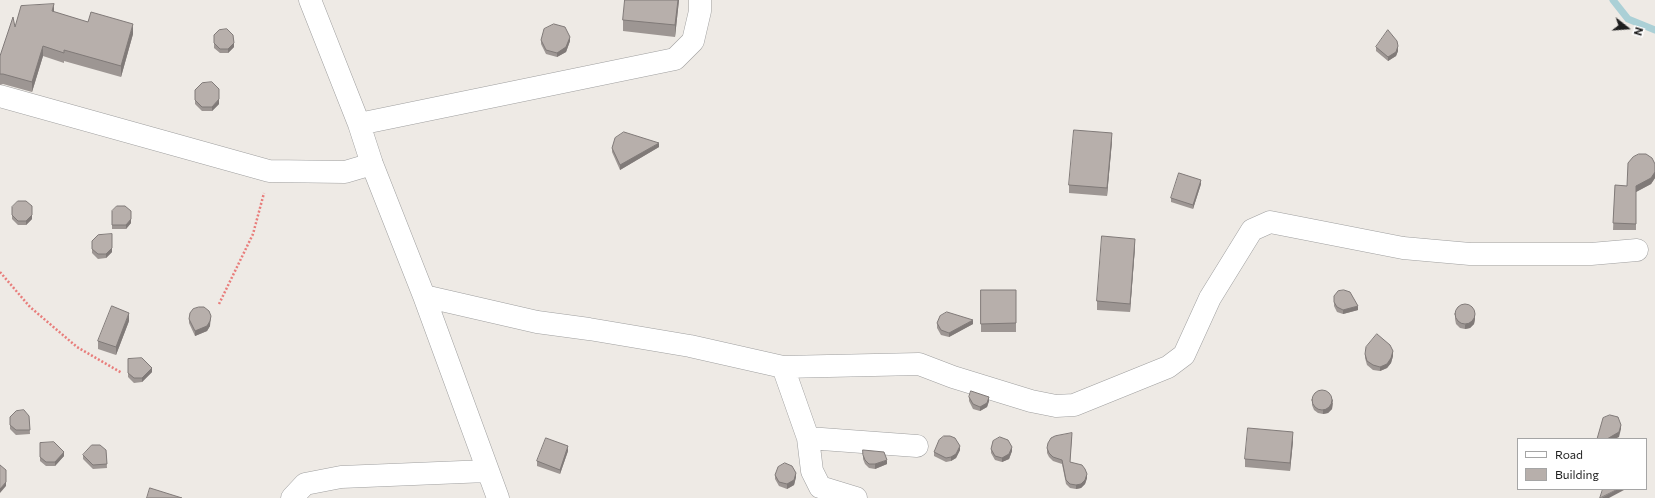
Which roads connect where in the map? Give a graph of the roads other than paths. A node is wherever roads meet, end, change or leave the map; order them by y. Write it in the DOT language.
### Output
graph roads {
  1 [pos="310,0"];
  2 [pos="700,0"];
  3 [pos="0,96"];
  4 [pos="359,124"];
  5 [pos="372,164"];
  6 [pos="1636,250"];
  7 [pos="424,296"];
  8 [pos="783,367"];
  9 [pos="808,438"];
  10 [pos="917,446"];
  11 [pos="487,471"];
  12 [pos="292,498"];
  13 [pos="498,498"];
  14 [pos="856,498"];
  1 -- 4 [label="street"];
  2 -- 4 [label="street"];
  3 -- 5 [label="street"];
  4 -- 5 [label="street"];
  5 -- 7 [label="street"];
  6 -- 8 [label="street"];
  7 -- 8 [label="street"];
  7 -- 11 [label="street"];
  8 -- 9 [label="street"];
  9 -- 10 [label="street"];
  9 -- 14 [label="street"];
  11 -- 12 [label="street"];
  11 -- 13 [label="street"];
}
